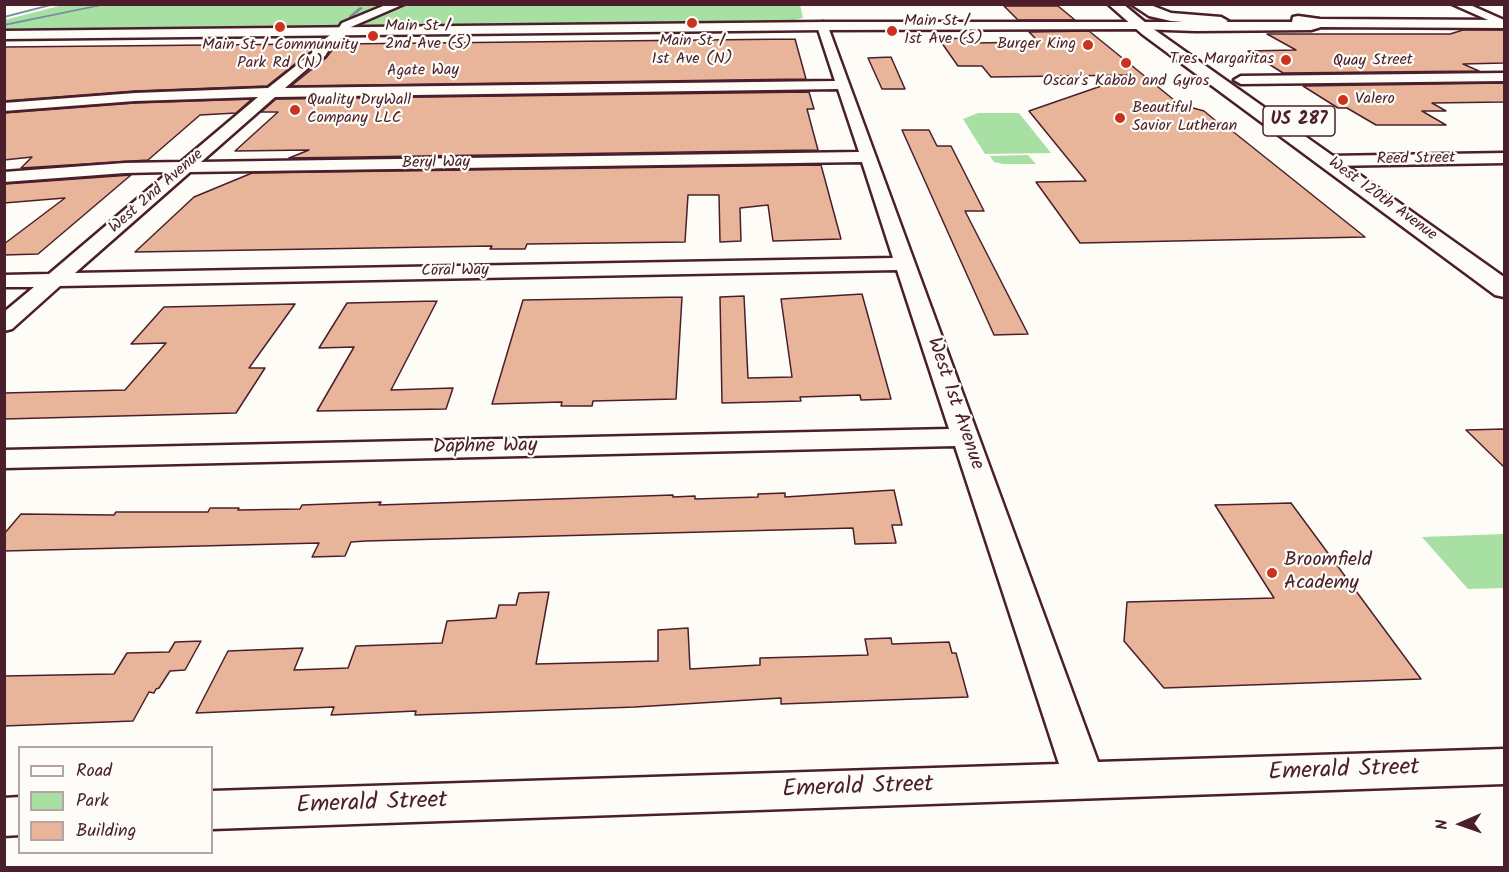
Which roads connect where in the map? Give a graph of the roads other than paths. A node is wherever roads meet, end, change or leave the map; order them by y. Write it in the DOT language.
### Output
graph roads {
  1 [pos="399,4"];
  2 [pos="1114,4"];
  3 [pos="1136,4"];
  4 [pos="1457,4"];
  5 [pos="820,20"];
  6 [pos="1221,21"];
  7 [pos="1320,22"];
  8 [pos="1502,22"];
  9 [pos="1139,25"];
  10 [pos="1161,25"];
  11 [pos="343,31"];
  12 [pos="4,35"];
  13 [pos="1504,77"];
  14 [pos="1241,80"];
  15 [pos="843,86"];
  16 [pos="272,92"];
  17 [pos="4,107"];
  18 [pos="868,157"];
  19 [pos="1504,158"];
  20 [pos="1328,161"];
  21 [pos="1357,161"];
  22 [pos="186,167"];
  23 [pos="4,177"];
  24 [pos="905,264"];
  25 [pos="57,279"];
  26 [pos="4,281"];
  27 [pos="1503,281"];
  28 [pos="4,324"];
  29 [pos="966,437"];
  30 [pos="4,459"];
  31 [pos="1504,767"];
  32 [pos="1085,781"];
  33 [pos="213,810"];
  1 -- 11 [label="street, West 2nd Avenue"];
  2 -- 9 [label="main road, West 120th Avenue / US 287"];
  3 -- 6 [label="main road"];
  3 -- 10 [label="main road, West 120th Avenue / US 287"];
  4 -- 8 [label="street"];
  5 -- 9 [label="main road"];
  5 -- 11 [label="main road"];
  5 -- 15 [label="street, West 1st Avenue"];
  6 -- 7 [label="main road"];
  6 -- 10 [label="main road"];
  7 -- 8 [label="main road"];
  7 -- 10 [label="main road"];
  9 -- 10 [label="main road"];
  9 -- 20 [label="main road, West 120th Avenue / US 287"];
  10 -- 14 [label="main road, West 120th Avenue / US 287"];
  11 -- 12 [label="main road"];
  11 -- 16 [label="street, West 2nd Avenue"];
  13 -- 14 [label="street, Quay Street"];
  14 -- 21 [label="main road, West 120th Avenue / US 287"];
  15 -- 16 [label="street, Agate Way"];
  15 -- 18 [label="street, West 1st Avenue"];
  16 -- 17 [label="street, Agate Way"];
  16 -- 22 [label="street, West 2nd Avenue"];
  18 -- 22 [label="street, Beryl Way"];
  18 -- 24 [label="street, West 1st Avenue"];
  19 -- 21 [label="street, Reed Street"];
  20 -- 21 [label="street, Reed Street"];
  20 -- 27 [label="main road, West 120th Avenue / US 287"];
  21 -- 27 [label="main road, West 120th Avenue / US 287"];
  22 -- 23 [label="street, Beryl Way"];
  22 -- 25 [label="street, West 2nd Avenue"];
  24 -- 25 [label="street, Coral Way"];
  24 -- 29 [label="street, West 1st Avenue"];
  25 -- 26 [label="street, Coral Way"];
  25 -- 28 [label="street, West 2nd Avenue"];
  29 -- 30 [label="street, Daphne Way"];
  29 -- 32 [label="street, West 1st Avenue"];
  31 -- 32 [label="street, Emerald Street"];
  32 -- 33 [label="street, Emerald Street"];
}
